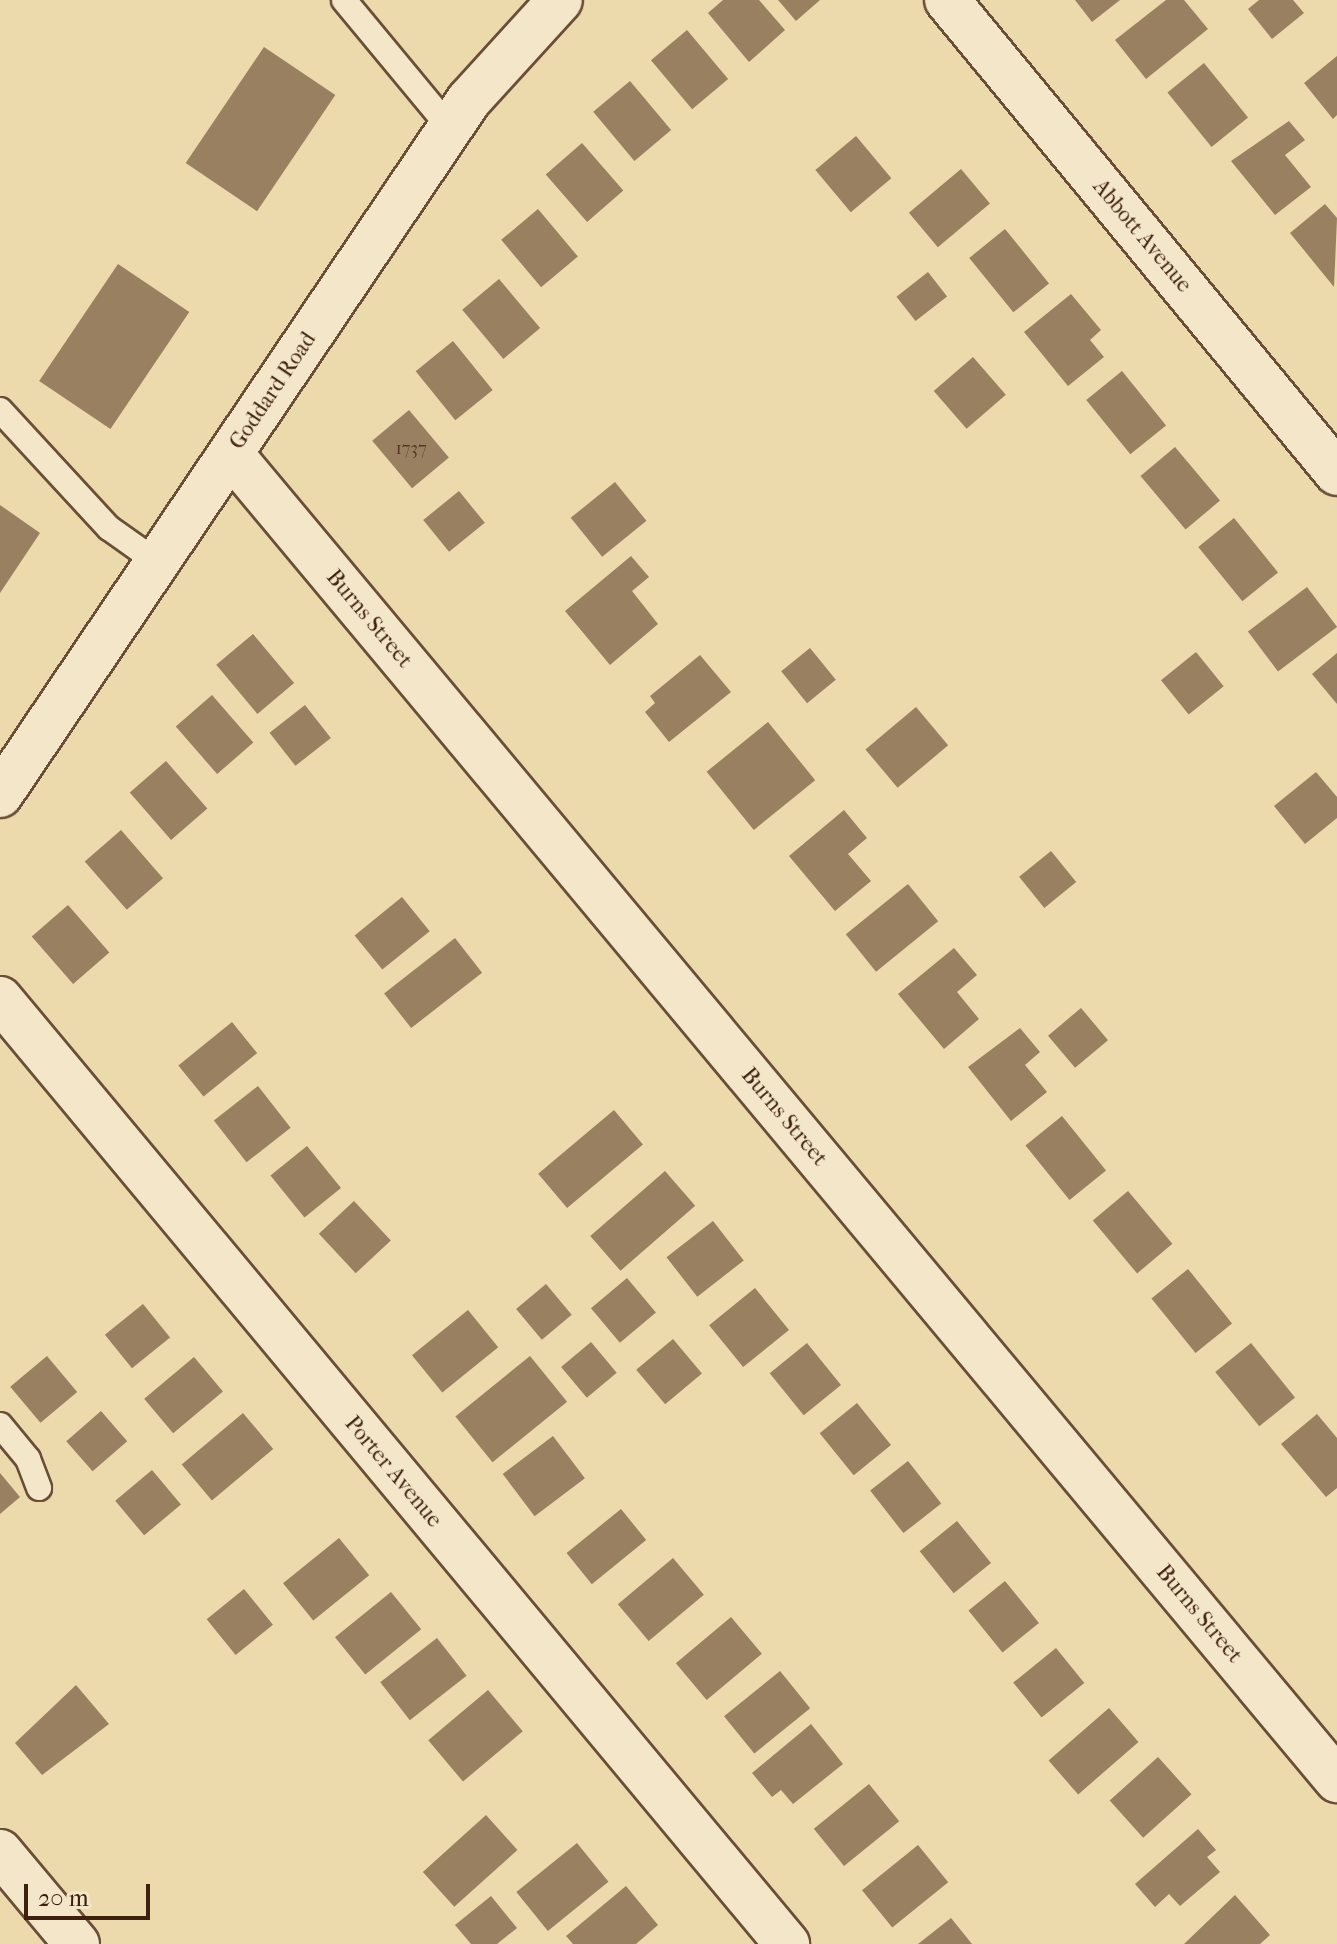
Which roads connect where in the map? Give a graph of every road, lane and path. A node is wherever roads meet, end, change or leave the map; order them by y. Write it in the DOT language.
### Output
graph roads {
  1 [pos="344,0"];
  2 [pos="560,0"];
  3 [pos="947,0"];
  4 [pos="450,128"];
  5 [pos="0,410"];
  6 [pos="231,454"];
  7 [pos="1337,473"];
  8 [pos="157,562"];
  9 [pos="0,795"];
  10 [pos="0,999"];
  11 [pos="0,1425"];
  12 [pos="39,1488"];
  13 [pos="1337,1780"];
  14 [pos="0,1852"];
  15 [pos="77,1944"];
  16 [pos="787,1944"];
  1 -- 4 [label="lane"];
  2 -- 4 [label="street, Goddard Road"];
  3 -- 7 [label="street, Abbott Avenue"];
  4 -- 6 [label="street, Goddard Road"];
  5 -- 8 [label="lane"];
  6 -- 8 [label="street, Goddard Road"];
  6 -- 13 [label="street, Burns Street"];
  8 -- 9 [label="street, Goddard Road"];
  10 -- 16 [label="street, Porter Avenue"];
  11 -- 12 [label="lane"];
  14 -- 15 [label="street"];
}
